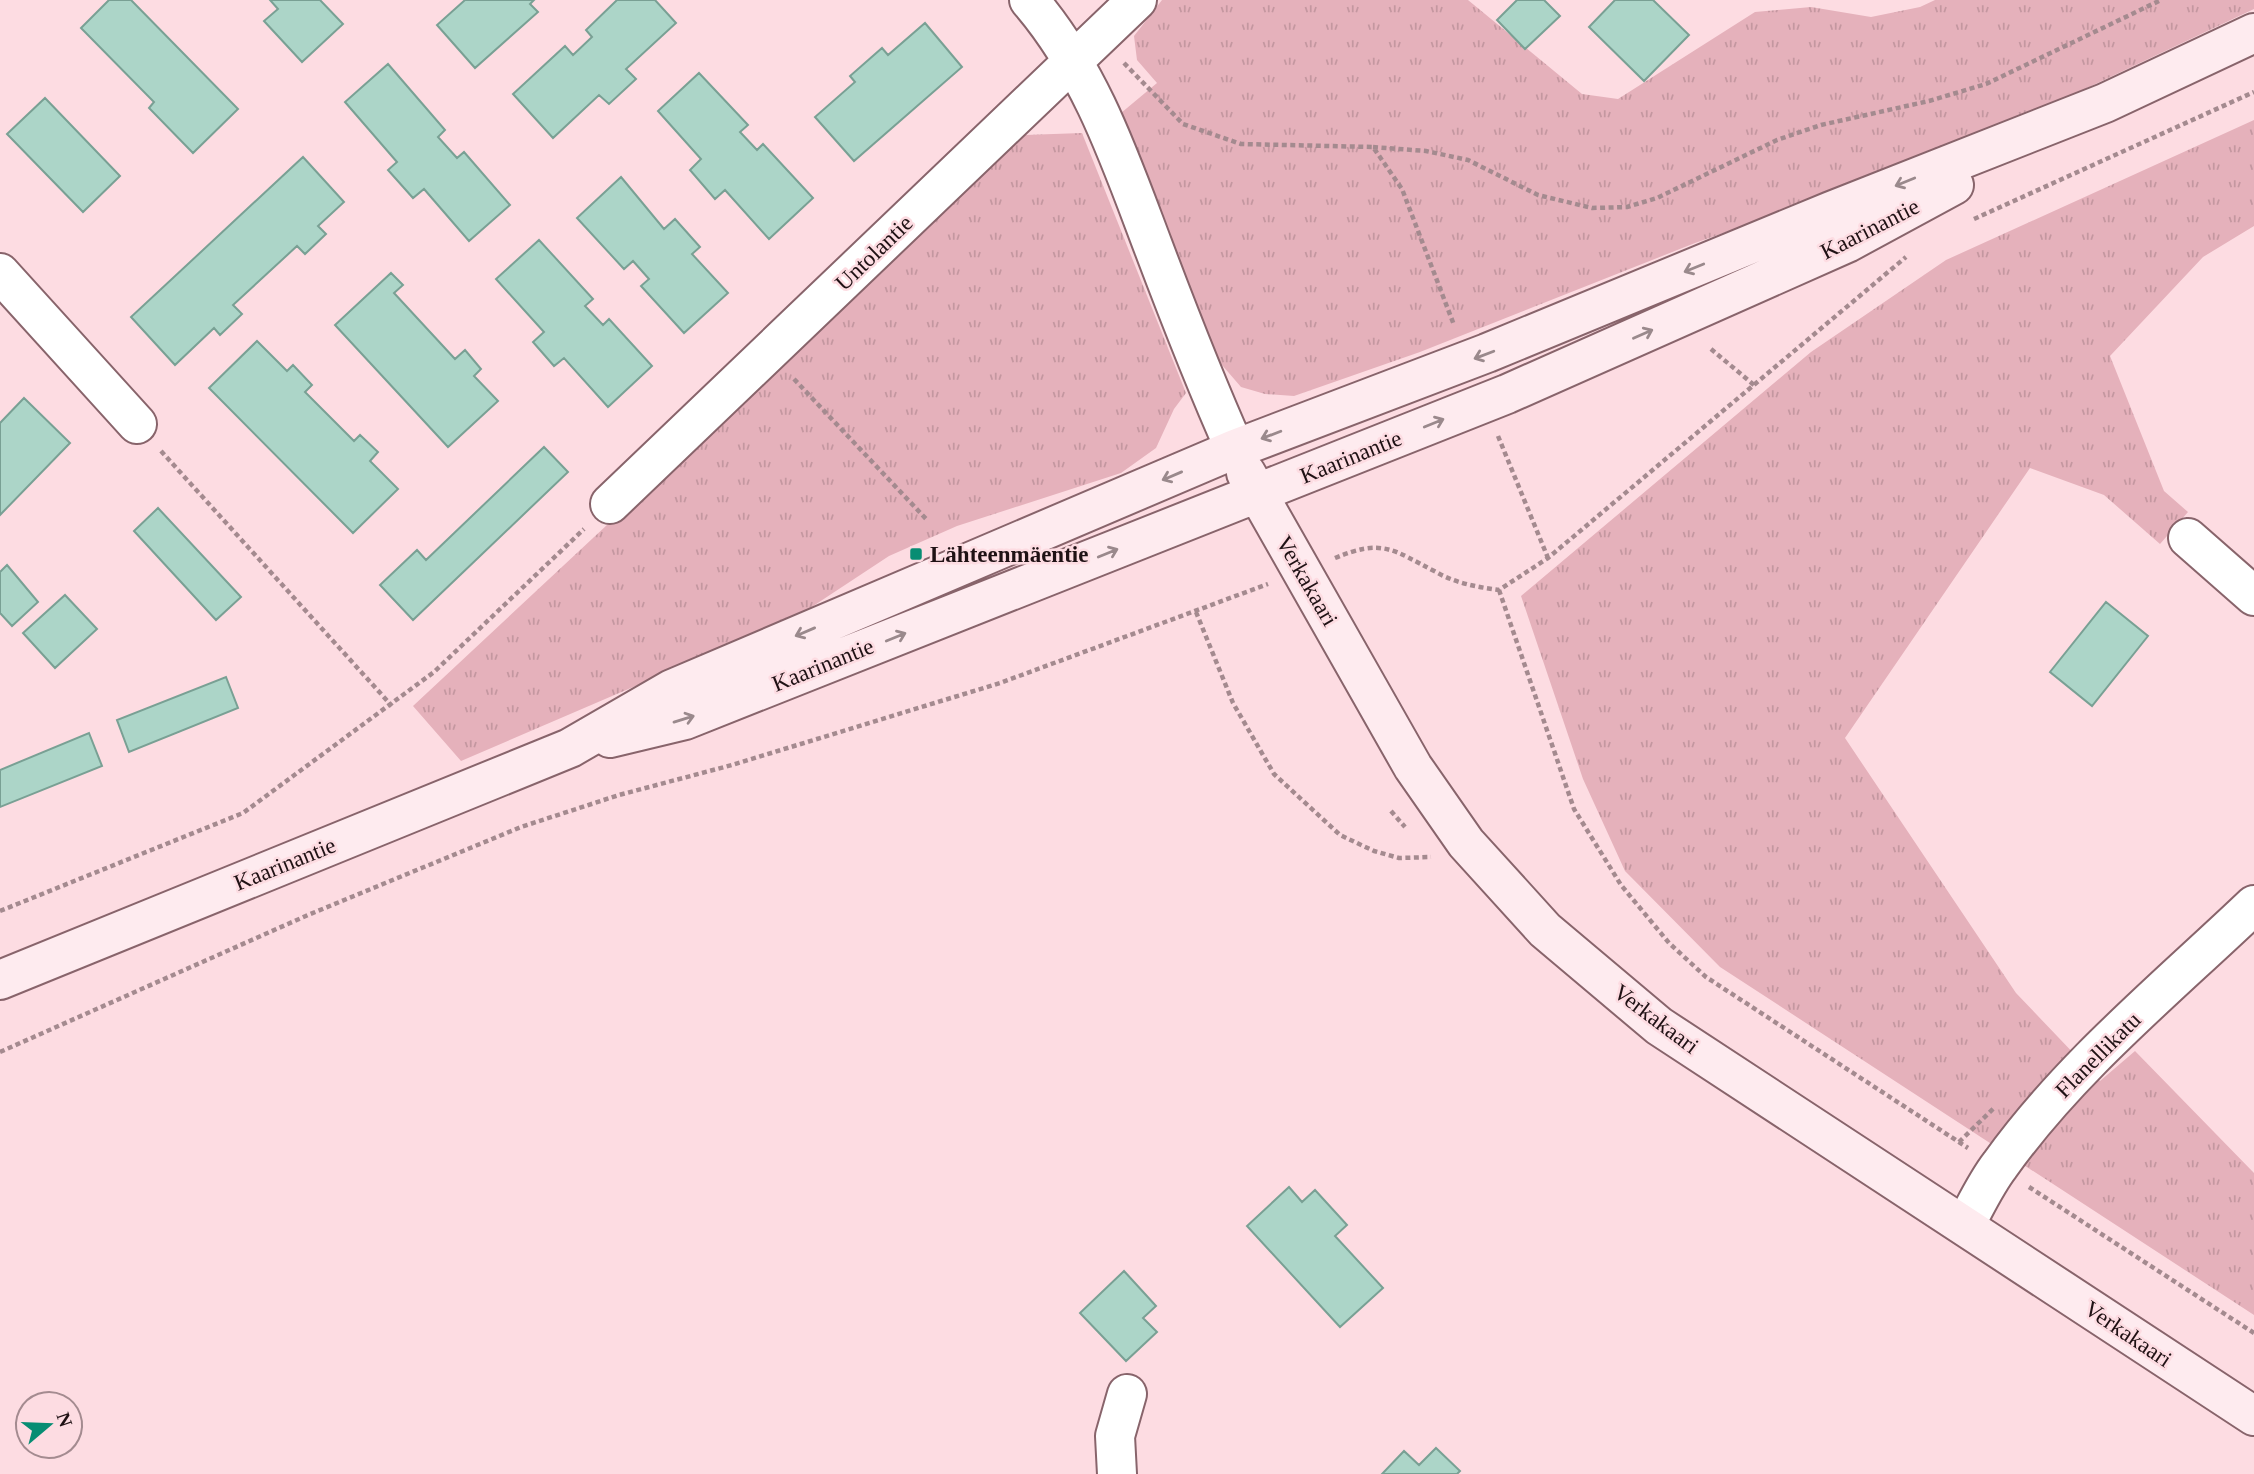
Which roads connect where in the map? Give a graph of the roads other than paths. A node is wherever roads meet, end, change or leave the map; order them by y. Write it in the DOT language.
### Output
graph roads {
  1 [pos="1029,0"];
  2 [pos="1137,0"];
  3 [pos="2254,33"];
  4 [pos="1086,50"];
  5 [pos="2105,103"];
  6 [pos="0,273"];
  7 [pos="137,424"];
  8 [pos="1235,449"];
  9 [pos="1256,494"];
  10 [pos="610,504"];
  11 [pos="2188,538"];
  12 [pos="2254,596"];
  13 [pos="570,748"];
  14 [pos="2254,905"];
  15 [pos="0,980"];
  16 [pos="1965,1225"];
  17 [pos="1127,1394"];
  18 [pos="2254,1416"];
  19 [pos="1117,1474"];
  1 -- 4 [label="street"];
  2 -- 4 [label="street, Untolantie"];
  3 -- 5 [label="main road, Kaarinantie"];
  4 -- 8 [label="street"];
  4 -- 10 [label="street, Untolantie"];
  5 -- 8 [label="main road, Kaarinantie, one-way"];
  9 -- 5 [label="main road, Kaarinantie, one-way"];
  6 -- 7 [label="street"];
  8 -- 9 [label="main road, Verkakaari"];
  8 -- 13 [label="main road, Kaarinantie, one-way"];
  13 -- 9 [label="main road, Kaarinantie, one-way"];
  9 -- 16 [label="main road, Verkakaari"];
  11 -- 12 [label="street"];
  13 -- 15 [label="main road, Kaarinantie"];
  14 -- 16 [label="street, Flanellikatu"];
  16 -- 18 [label="main road, Verkakaari"];
  17 -- 19 [label="street"];
}
